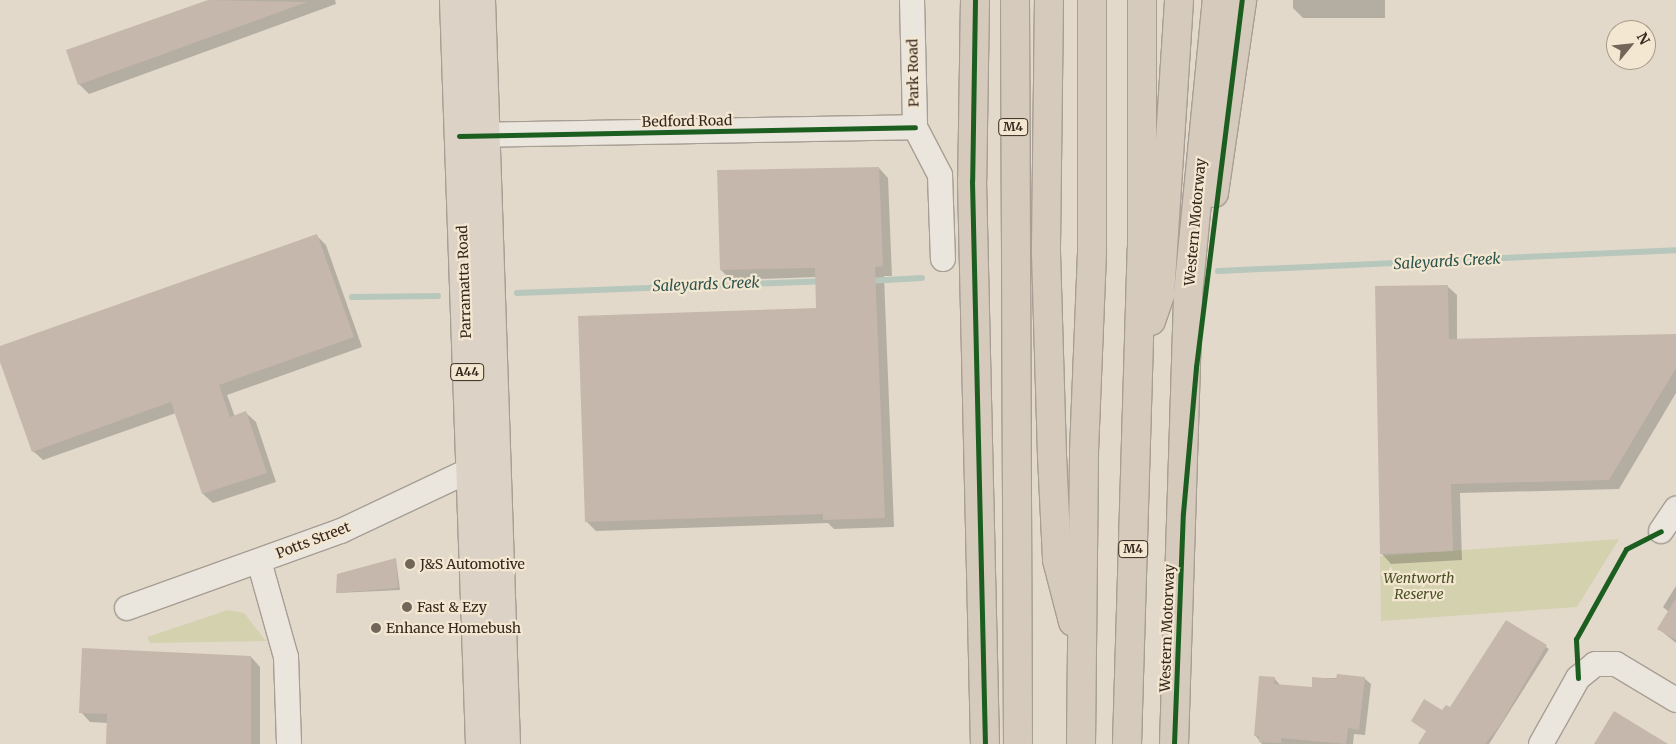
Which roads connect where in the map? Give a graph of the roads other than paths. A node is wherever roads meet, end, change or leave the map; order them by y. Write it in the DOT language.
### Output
graph roads {
  1 [pos="454,0"];
  2 [pos="481,0"];
  3 [pos="912,0"];
  4 [pos="975,0"];
  5 [pos="1015,0"];
  6 [pos="1049,0"];
  7 [pos="1092,0"];
  8 [pos="1142,0"];
  9 [pos="1179,0"];
  10 [pos="1216,0"];
  11 [pos="1242,0"];
  12 [pos="915,128"];
  13 [pos="471,135"];
  14 [pos="1201,247"];
  15 [pos="1152,249"];
  16 [pos="943,259"];
  17 [pos="483,470"];
  18 [pos="1676,508"];
  19 [pos="1661,531"];
  20 [pos="259,561"];
  21 [pos="127,608"];
  22 [pos="1082,658"];
  23 [pos="1676,700"];
  24 [pos="290,744"];
  25 [pos="480,744"];
  26 [pos="506,744"];
  27 [pos="985,744"];
  28 [pos="1018,744"];
  29 [pos="1081,744"];
  30 [pos="1127,744"];
  31 [pos="1174,744"];
  32 [pos="1540,744"];
  1 -- 13 [label="highway, Parramatta Road / A44"];
  2 -- 13 [label="highway, Parramatta Road / A44"];
  3 -- 12 [label="street, Park Road"];
  4 -- 27 [label="highway"];
  5 -- 28 [label="highway, M4"];
  6 -- 22 [label="highway"];
  7 -- 22 [label="highway"];
  8 -- 15 [label="highway"];
  9 -- 15 [label="highway"];
  10 -- 14 [label="highway, Western Motorway"];
  11 -- 14 [label="highway"];
  12 -- 13 [label="street, Bedford Road"];
  12 -- 16 [label="street, Park Road"];
  13 -- 17 [label="highway, Parramatta Road / A44"];
  14 -- 31 [label="highway, Western Motorway"];
  15 -- 30 [label="highway, M4"];
  17 -- 20 [label="street, Potts Street"];
  17 -- 25 [label="highway, Parramatta Road / A44"];
  17 -- 26 [label="highway, Parramatta Road / A44"];
  18 -- 19 [label="street"];
  20 -- 21 [label="street, Potts Street"];
  20 -- 24 [label="street"];
  22 -- 29 [label="highway"];
  23 -- 32 [label="street"];
}
